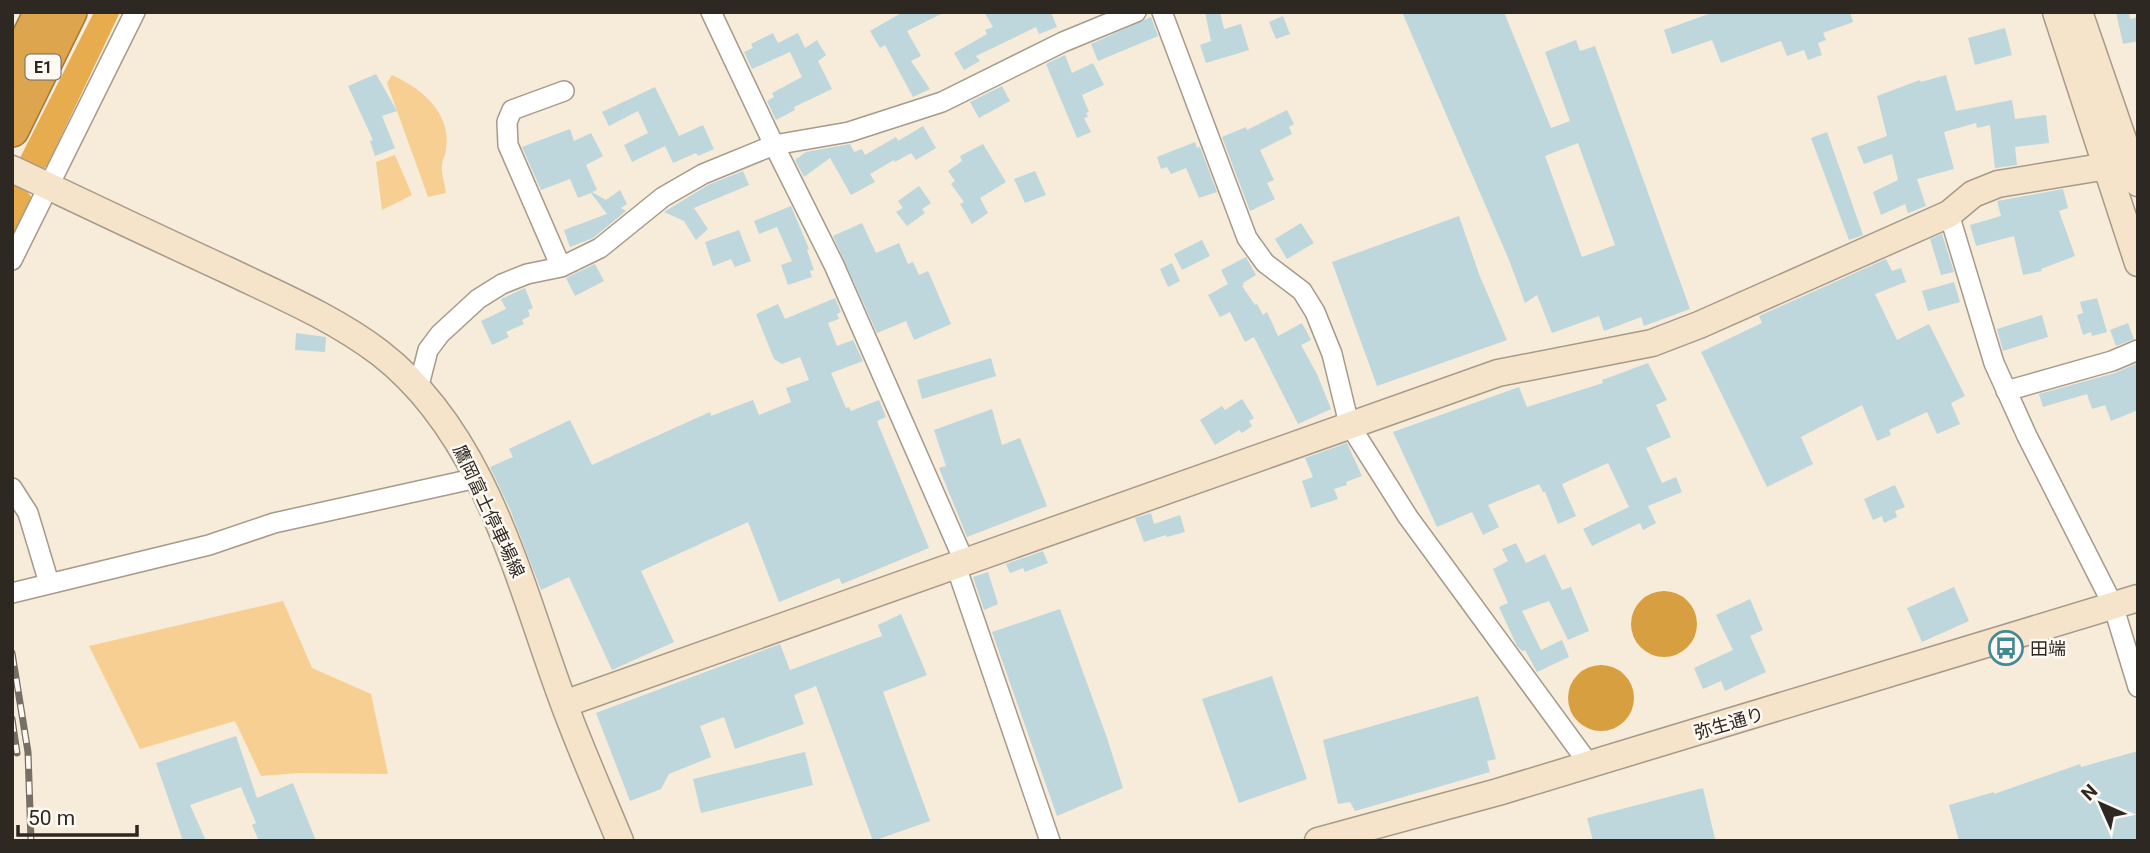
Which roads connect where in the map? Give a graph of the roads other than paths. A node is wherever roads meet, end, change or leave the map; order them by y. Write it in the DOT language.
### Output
graph roads {
  1 [pos="41,12"];
  2 [pos="70,12"];
  3 [pos="135,12"];
  4 [pos="711,12"];
  5 [pos="1136,12"];
  6 [pos="1162,12"];
  7 [pos="2056,12"];
  8 [pos="2079,12"];
  9 [pos="12,71"];
  10 [pos="564,90"];
  11 [pos="14,126"];
  12 [pos="774,145"];
  13 [pos="2128,168"];
  14 [pos="12,169"];
  15 [pos="49,187"];
  16 [pos="1949,214"];
  17 [pos="12,260"];
  18 [pos="2138,263"];
  19 [pos="561,267"];
  20 [pos="2138,350"];
  21 [pos="418,389"];
  22 [pos="2006,391"];
  23 [pos="1349,424"];
  24 [pos="477,478"];
  25 [pos="12,488"];
  26 [pos="960,565"];
  27 [pos="49,583"];
  28 [pos="12,593"];
  29 [pos="2125,602"];
  30 [pos="2138,687"];
  31 [pos="564,704"];
  32 [pos="1589,764"];
  33 [pos="620,841"];
  34 [pos="1051,841"];
  35 [pos="1318,841"];
  1 -- 9 [label="highway, E1"];
  2 -- 11 [label="highway, E1"];
  3 -- 15 [label="street"];
  4 -- 12 [label="street"];
  5 -- 12 [label="street"];
  6 -- 23 [label="street"];
  7 -- 13 [label="street"];
  8 -- 13 [label="street"];
  10 -- 19 [label="street"];
  12 -- 19 [label="street"];
  12 -- 26 [label="street"];
  13 -- 16 [label="street"];
  13 -- 18 [label="street"];
  14 -- 15 [label="street, 鷹岡富士停車場線"];
  15 -- 17 [label="street"];
  15 -- 21 [label="street, 鷹岡富士停車場線"];
  16 -- 22 [label="street"];
  16 -- 23 [label="street"];
  19 -- 21 [label="street"];
  20 -- 22 [label="street"];
  21 -- 24 [label="street, 鷹岡富士停車場線"];
  22 -- 29 [label="street"];
  23 -- 26 [label="street"];
  23 -- 32 [label="street"];
  24 -- 27 [label="street"];
  24 -- 31 [label="street, 鷹岡富士停車場線"];
  25 -- 27 [label="street"];
  26 -- 31 [label="street"];
  26 -- 34 [label="street"];
  27 -- 28 [label="street"];
  29 -- 30 [label="street"];
  29 -- 32 [label="street, 弥生通り"];
  31 -- 33 [label="street, 鷹岡富士停車場線"];
  32 -- 35 [label="street, 弥生通り"];
}
